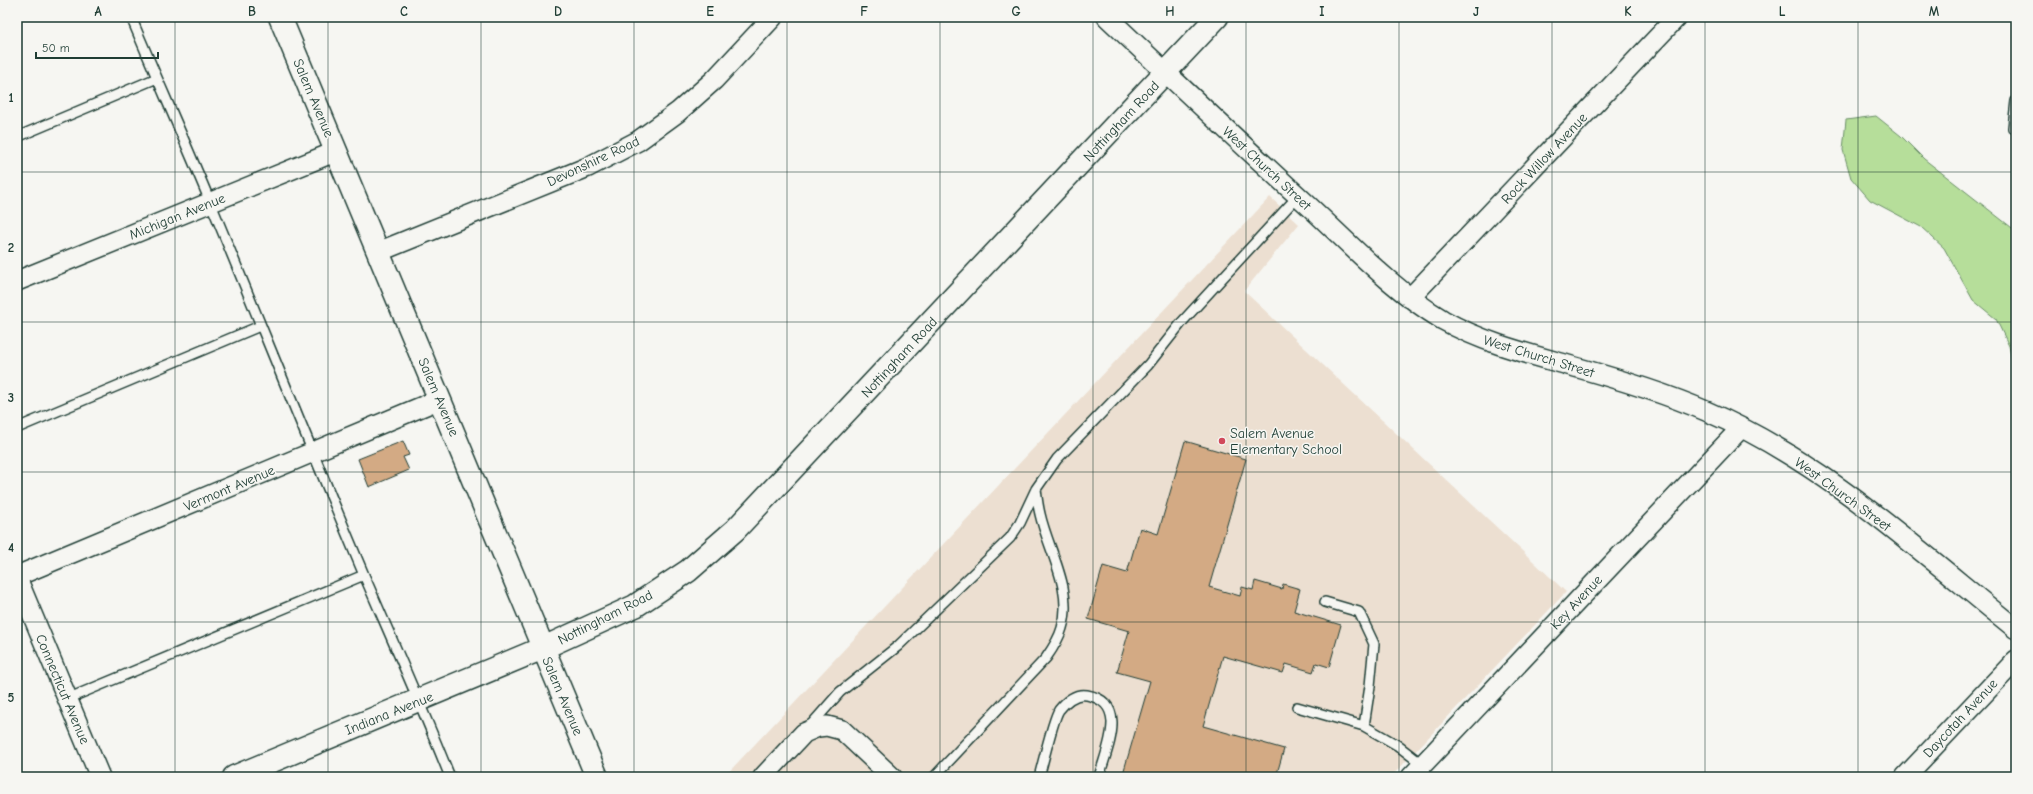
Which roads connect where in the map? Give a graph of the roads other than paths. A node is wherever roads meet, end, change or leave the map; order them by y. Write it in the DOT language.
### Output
graph roads {
  1 [pos="131,17"];
  2 [pos="280,17"];
  3 [pos="773,17"];
  4 [pos="1107,17"];
  5 [pos="1217,17"];
  6 [pos="1677,17"];
  7 [pos="1166,72"];
  8 [pos="157,78"];
  9 [pos="2016,101"];
  10 [pos="2013,128"];
  11 [pos="17,137"];
  12 [pos="337,151"];
  13 [pos="1298,196"];
  14 [pos="211,203"];
  15 [pos="378,252"];
  16 [pos="17,281"];
  17 [pos="1410,298"];
  18 [pos="260,326"];
  19 [pos="440,399"];
  20 [pos="17,428"];
  21 [pos="1740,428"];
  22 [pos="314,452"];
  23 [pos="1036,489"];
  24 [pos="364,575"];
  25 [pos="17,577"];
  26 [pos="1325,602"];
  27 [pos="2016,629"];
  28 [pos="543,648"];
  29 [pos="2016,660"];
  30 [pos="67,699"];
  31 [pos="420,701"];
  32 [pos="1297,707"];
  33 [pos="1364,726"];
  34 [pos="804,733"];
  35 [pos="1417,771"];
  36 [pos="100,777"];
  37 [pos="234,777"];
  38 [pos="450,777"];
  39 [pos="597,777"];
  40 [pos="763,777"];
  41 [pos="892,777"];
  42 [pos="934,777"];
  43 [pos="1039,777"];
  44 [pos="1098,777"];
  45 [pos="1905,777"];
  1 -- 8 [label="lane"];
  2 -- 12 [label="main road, Salem Avenue"];
  3 -- 15 [label="street, Devonshire Road"];
  4 -- 7 [label="street, West Church Street"];
  5 -- 7 [label="main road, Nottingham Road"];
  6 -- 17 [label="street, Rock Willow Avenue"];
  7 -- 13 [label="street, West Church Street"];
  7 -- 28 [label="main road, Nottingham Road"];
  8 -- 11 [label="lane"];
  8 -- 14 [label="lane"];
  9 -- 10 [label="lane"];
  12 -- 14 [label="street, Michigan Avenue"];
  12 -- 15 [label="main road, Salem Avenue"];
  13 -- 17 [label="street, West Church Street"];
  13 -- 23 [label="lane"];
  14 -- 16 [label="street, Michigan Avenue"];
  14 -- 18 [label="lane"];
  15 -- 19 [label="main road, Salem Avenue"];
  17 -- 21 [label="street, West Church Street"];
  18 -- 20 [label="lane"];
  18 -- 22 [label="lane"];
  19 -- 22 [label="street, Vermont Avenue"];
  19 -- 28 [label="main road, Salem Avenue"];
  21 -- 27 [label="street, West Church Street"];
  21 -- 35 [label="street, Key Avenue"];
  22 -- 24 [label="lane"];
  22 -- 25 [label="street, Vermont Avenue"];
  23 -- 34 [label="lane"];
  23 -- 42 [label="lane"];
  24 -- 30 [label="lane"];
  24 -- 31 [label="lane"];
  25 -- 30 [label="street, Connecticut Avenue"];
  26 -- 33 [label="lane"];
  28 -- 31 [label="main road, Indiana Avenue"];
  28 -- 39 [label="main road, Salem Avenue"];
  29 -- 45 [label="street, Daycotah Avenue"];
  30 -- 36 [label="street, Connecticut Avenue"];
  31 -- 37 [label="main road, Indiana Avenue"];
  31 -- 38 [label="lane"];
  32 -- 33 [label="lane"];
  33 -- 35 [label="lane"];
  34 -- 40 [label="street"];
  34 -- 41 [label="street"];
  43 -- 44 [label="lane"];
}
